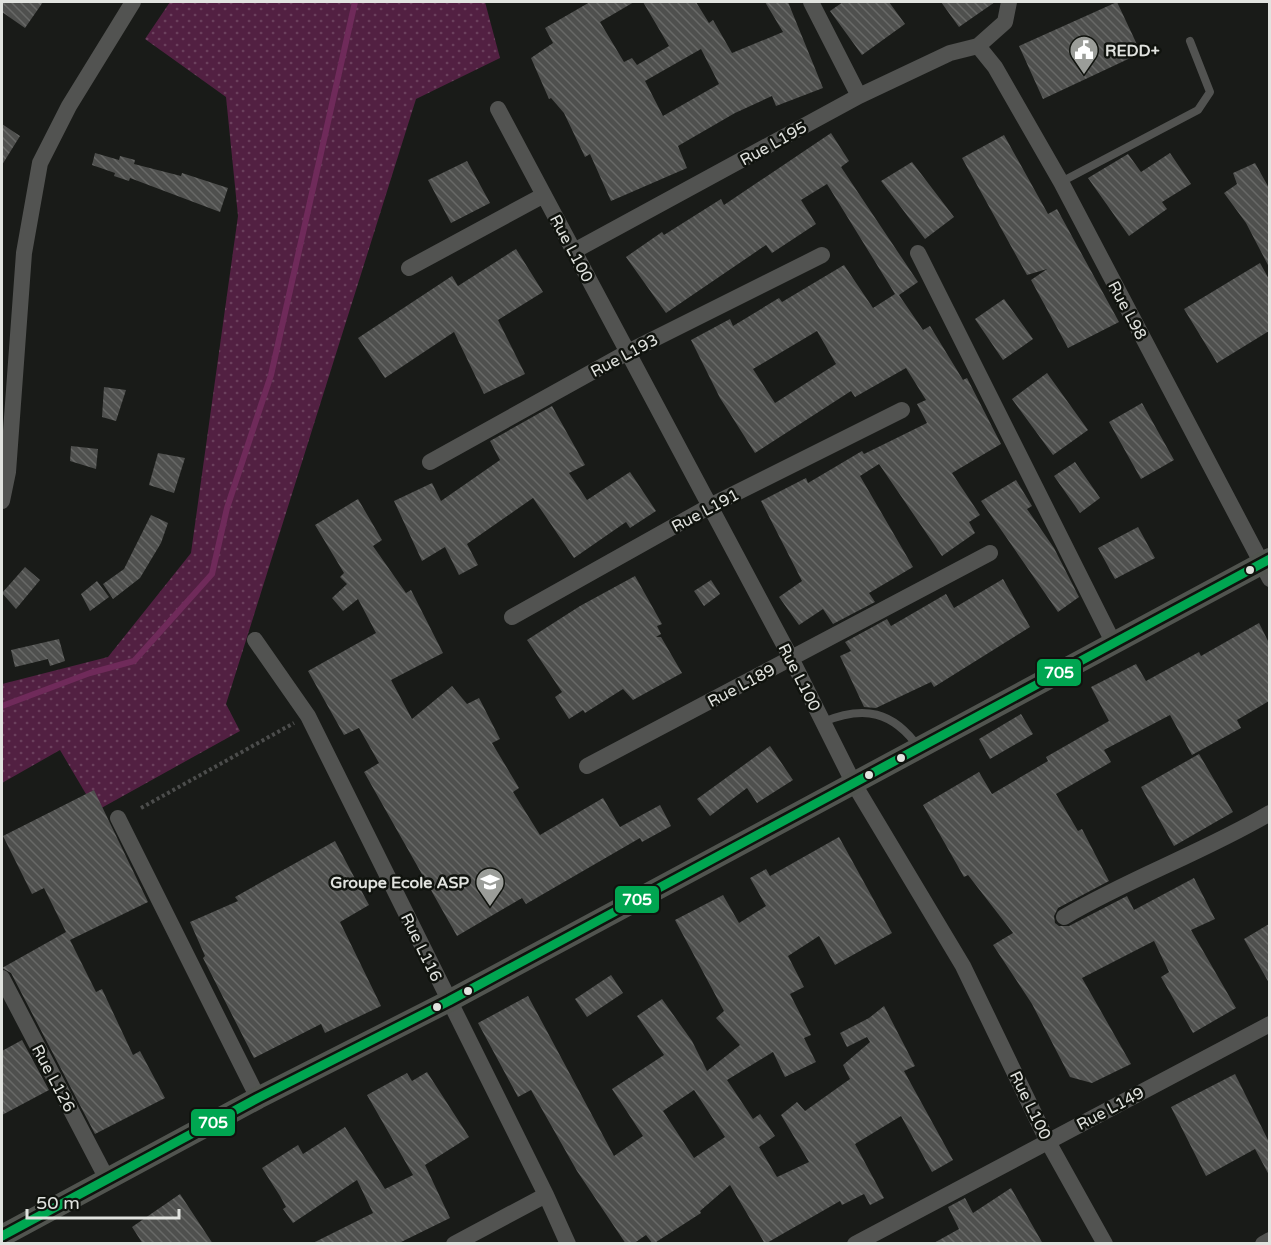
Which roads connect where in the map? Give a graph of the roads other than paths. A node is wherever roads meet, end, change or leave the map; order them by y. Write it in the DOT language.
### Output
graph roads {
  1 [pos="133,2"];
  2 [pos="812,2"];
  3 [pos="1009,2"];
  4 [pos="1190,41"];
  5 [pos="978,46"];
  6 [pos="860,96"];
  7 [pos="498,109"];
  8 [pos="1061,182"];
  9 [pos="544,195"];
  10 [pos="574,251"];
  11 [pos="918,253"];
  12 [pos="822,255"];
  13 [pos="409,268"];
  14 [pos="628,352"];
  15 [pos="902,410"];
  16 [pos="430,462"];
  17 [pos="2,501"];
  18 [pos="710,506"];
  19 [pos="990,553"];
  20 [pos="1267,567"];
  21 [pos="512,617"];
  22 [pos="255,640"];
  23 [pos="1113,642"];
  24 [pos="791,658"];
  25 [pos="823,722"];
  26 [pos="919,748"];
  27 [pos="587,766"];
  28 [pos="854,784"];
  29 [pos="1269,813"];
  30 [pos="118,818"];
  31 [pos="1064,917"];
  32 [pos="2,978"];
  33 [pos="449,1001"];
  34 [pos="1269,1024"];
  35 [pos="258,1098"];
  36 [pos="1047,1140"];
  37 [pos="107,1179"];
  38 [pos="546,1195"];
  39 [pos="2,1236"];
  40 [pos="1269,1240"];
  41 [pos="454,1244"];
  42 [pos="568,1244"];
  43 [pos="855,1244"];
  44 [pos="1105,1244"];
  45 [pos="1263,1244"];
  1 -- 17 [label="street"];
  2 -- 6 [label="street"];
  3 -- 5 [label="street"];
  4 -- 8 [label="lane"];
  5 -- 6 [label="street, Rue L195"];
  5 -- 8 [label="street, Rue L98"];
  6 -- 10 [label="street, Rue L195"];
  7 -- 9 [label="street, Rue L100"];
  8 -- 20 [label="street, Rue L98"];
  9 -- 10 [label="street, Rue L100"];
  9 -- 13 [label="street"];
  10 -- 14 [label="street, Rue L100"];
  11 -- 23 [label="street"];
  12 -- 14 [label="street, Rue L193"];
  14 -- 16 [label="street, Rue L193"];
  14 -- 18 [label="street, Rue L100"];
  15 -- 18 [label="street, Rue L191"];
  18 -- 21 [label="street, Rue L191"];
  18 -- 24 [label="street, Rue L100"];
  19 -- 24 [label="street, Rue L189"];
  20 -- 23 [label="street"];
  22 -- 33 [label="street, Rue L116"];
  23 -- 26 [label="street"];
  24 -- 25 [label="street, Rue L100"];
  24 -- 27 [label="street, Rue L189"];
  25 -- 26 [label="lane"];
  25 -- 28 [label="street, Rue L100"];
  26 -- 28 [label="street"];
  28 -- 33 [label="street"];
  28 -- 36 [label="street, Rue L100"];
  29 -- 31 [label="street"];
  30 -- 35 [label="street"];
  32 -- 37 [label="street, Rue L126"];
  33 -- 35 [label="street"];
  33 -- 38 [label="street, Rue L116"];
  34 -- 36 [label="street, Rue L149"];
  35 -- 37 [label="street"];
  36 -- 43 [label="street, Rue L149"];
  36 -- 44 [label="street, Rue L100"];
  37 -- 39 [label="street"];
  38 -- 41 [label="street"];
  38 -- 42 [label="street, Rue L116"];
  40 -- 45 [label="street"];
}
